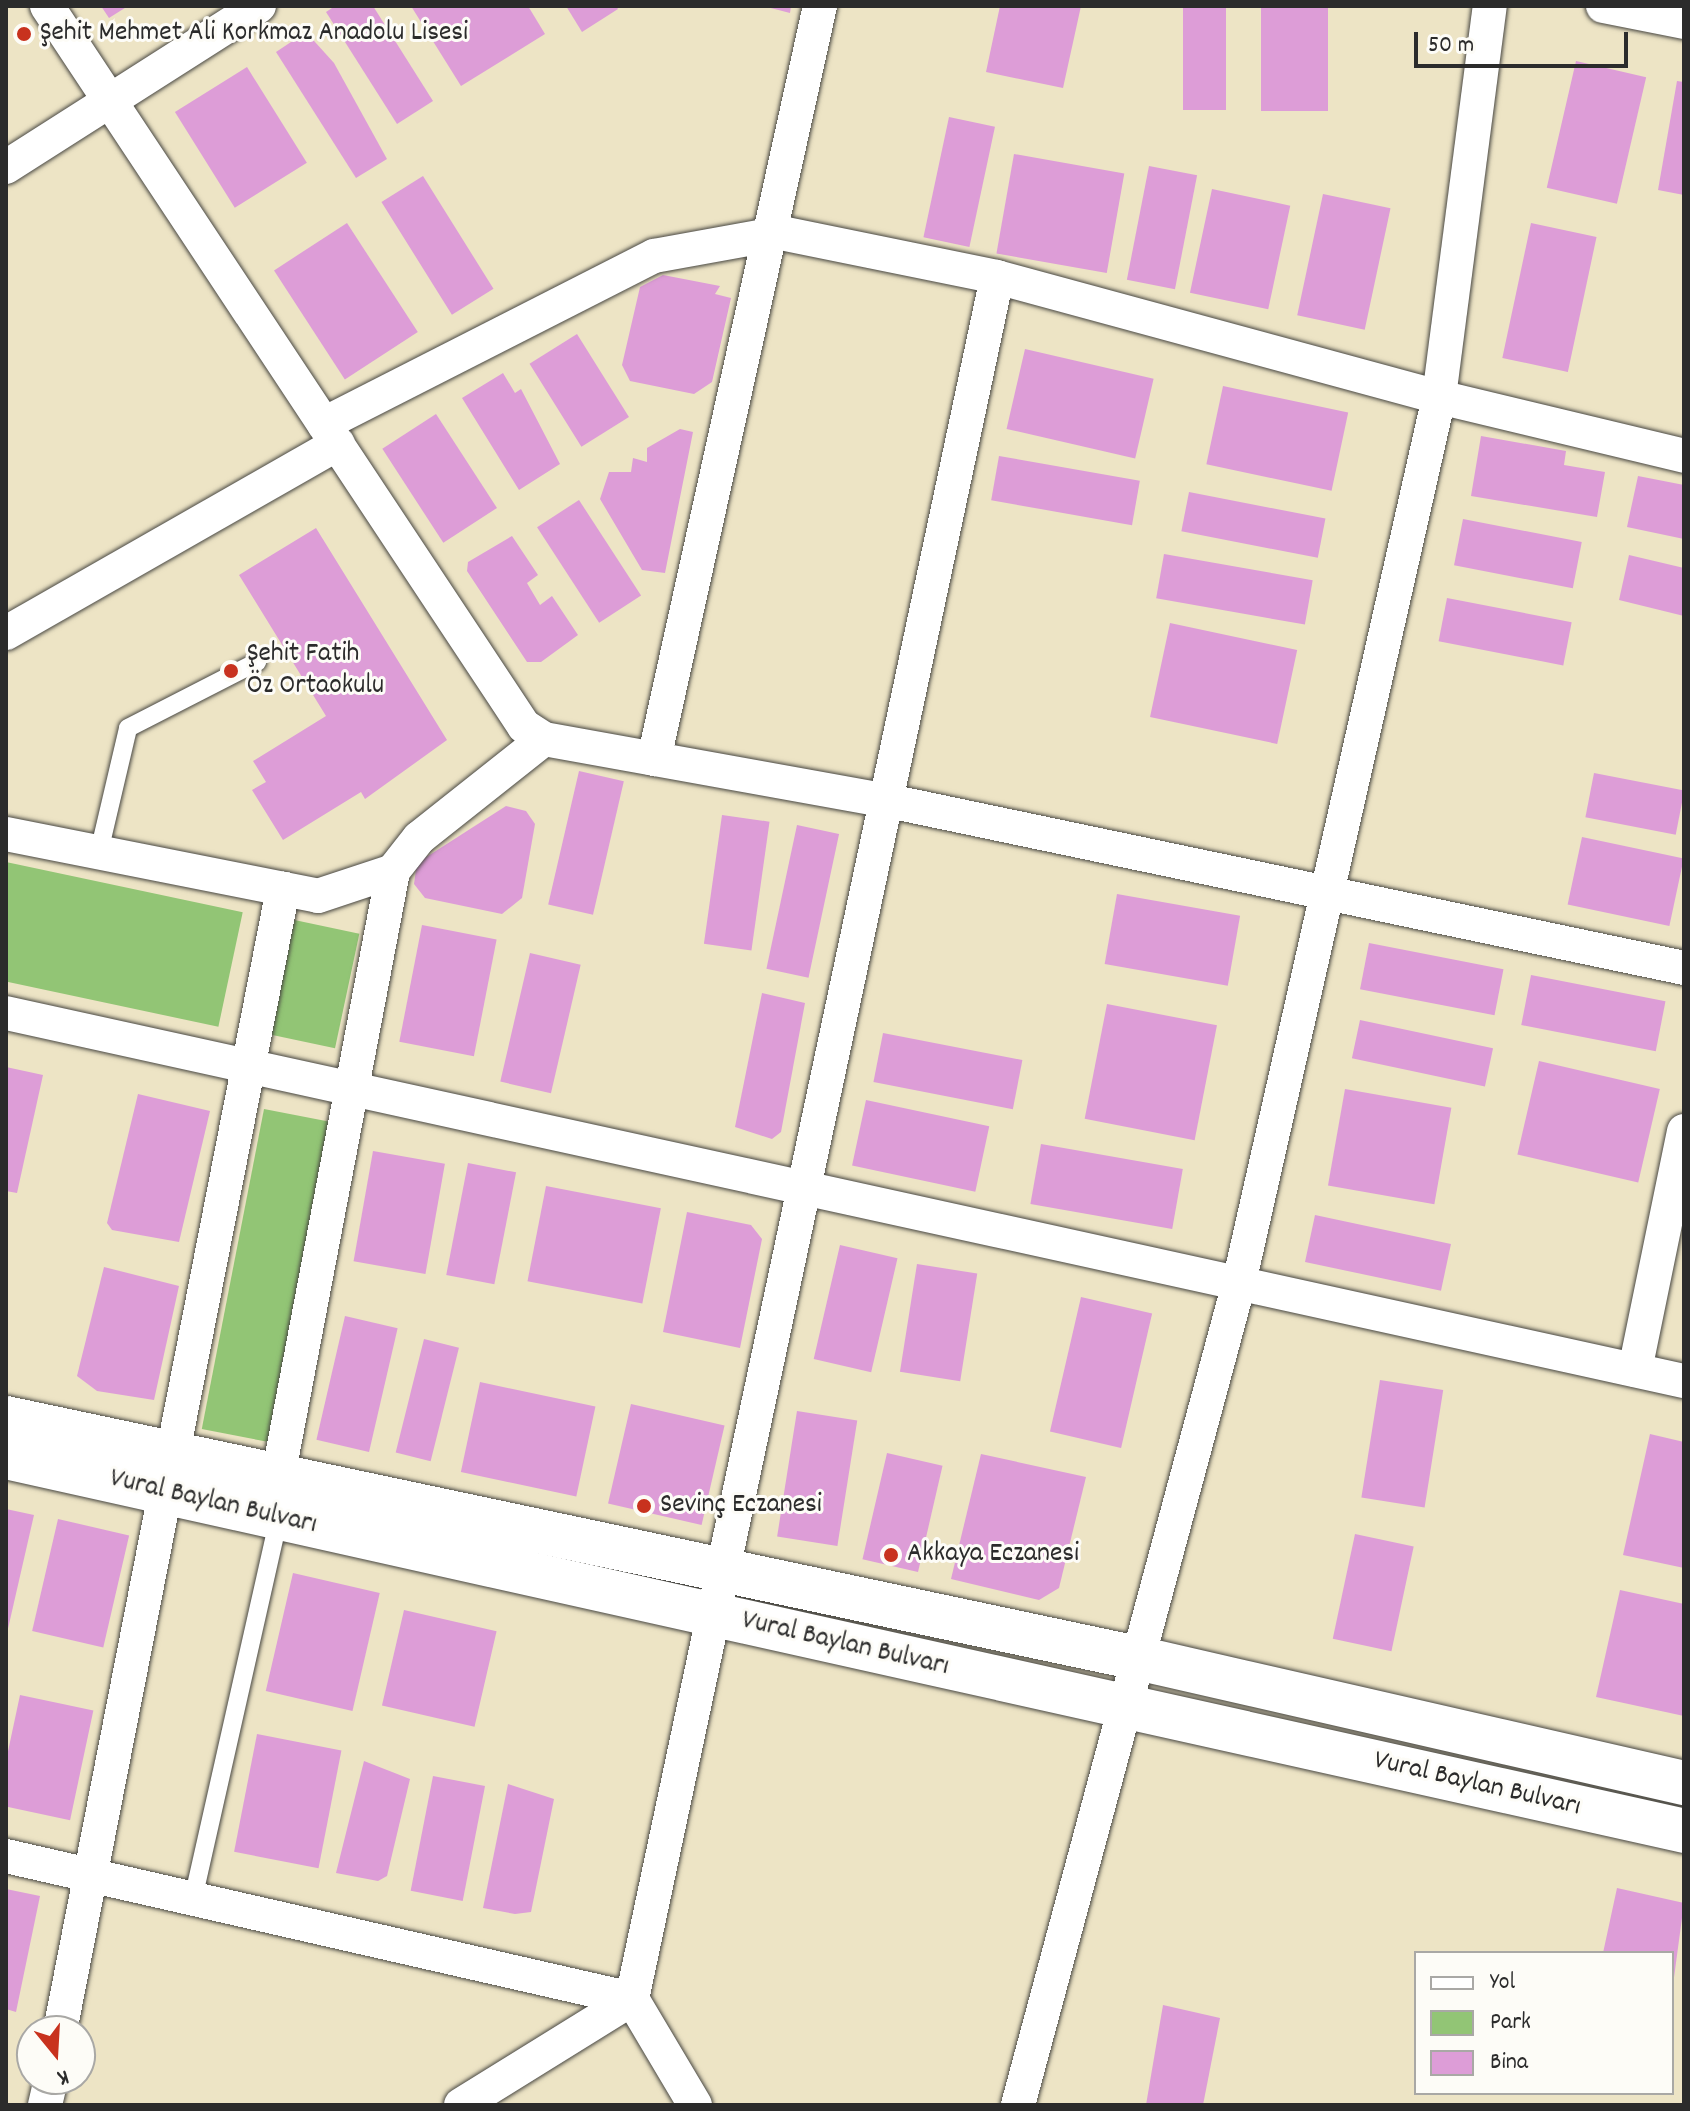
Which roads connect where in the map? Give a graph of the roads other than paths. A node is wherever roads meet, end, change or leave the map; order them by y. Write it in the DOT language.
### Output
graph roads {
  1 [pos="47,6"];
  2 [pos="259,6"];
  3 [pos="820,6"];
  4 [pos="1490,6"];
  5 [pos="1603,6"];
  6 [pos="1684,22"];
  7 [pos="107,102"];
  8 [pos="6,167"];
  9 [pos="769,235"];
  10 [pos="997,277"];
  11 [pos="1439,397"];
  12 [pos="331,434"];
  13 [pos="1684,456"];
  14 [pos="6,633"];
  15 [pos="257,662"];
  16 [pos="544,739"];
  17 [pos="654,759"];
  18 [pos="889,801"];
  19 [pos="6,834"];
  20 [pos="99,852"];
  21 [pos="393,871"];
  22 [pos="283,889"];
  23 [pos="1322,896"];
  24 [pos="1684,968"];
  25 [pos="6,1013"];
  26 [pos="250,1067"];
  27 [pos="352,1090"];
  28 [pos="1684,1131"];
  29 [pos="808,1187"];
  30 [pos="1239,1283"];
  31 [pos="1635,1370"];
  32 [pos="1684,1381"];
  33 [pos="6,1418"];
  34 [pos="6,1457"];
  35 [pos="169,1473"];
  36 [pos="278,1498"];
  37 [pos="718,1569"];
  38 [pos="709,1614"];
  39 [pos="1142,1659"];
  40 [pos="1129,1708"];
  41 [pos="1684,1783"];
  42 [pos="1684,1831"];
  43 [pos="6,1856"];
  44 [pos="92,1875"];
  45 [pos="193,1899"];
  46 [pos="632,1999"];
  47 [pos="63,2015"];
  48 [pos="461,2105"];
  49 [pos="695,2105"];
  50 [pos="1018,2105"];
  1 -- 7 [label="street"];
  2 -- 7 [label="street"];
  3 -- 9 [label="street"];
  4 -- 11 [label="street"];
  5 -- 6 [label="street"];
  7 -- 8 [label="street"];
  7 -- 12 [label="street"];
  9 -- 10 [label="street"];
  9 -- 12 [label="street"];
  9 -- 17 [label="street"];
  10 -- 11 [label="street"];
  10 -- 18 [label="street"];
  11 -- 13 [label="street"];
  11 -- 23 [label="street"];
  12 -- 14 [label="street"];
  12 -- 16 [label="street"];
  15 -- 20 [label="lane"];
  16 -- 17 [label="street"];
  16 -- 21 [label="street"];
  17 -- 18 [label="street"];
  18 -- 23 [label="street"];
  18 -- 29 [label="street"];
  19 -- 20 [label="street"];
  20 -- 22 [label="street"];
  21 -- 22 [label="street"];
  21 -- 27 [label="street"];
  22 -- 26 [label="street"];
  23 -- 24 [label="street"];
  23 -- 30 [label="street"];
  25 -- 26 [label="street"];
  26 -- 27 [label="street"];
  26 -- 35 [label="street"];
  27 -- 29 [label="street"];
  27 -- 36 [label="street"];
  28 -- 31 [label="street"];
  29 -- 30 [label="street"];
  29 -- 37 [label="street"];
  30 -- 31 [label="street"];
  30 -- 39 [label="street"];
  31 -- 32 [label="street"];
  33 -- 35 [label="main road, Vural Baylan Bulvarı"];
  34 -- 35 [label="main road, Vural Baylan Bulvarı"];
  35 -- 36 [label="main road, Vural Baylan Bulvarı"];
  35 -- 44 [label="street"];
  36 -- 37 [label="main road, Vural Baylan Bulvarı"];
  36 -- 38 [label="main road, Vural Baylan Bulvarı"];
  36 -- 45 [label="lane"];
  37 -- 38 [label="street"];
  37 -- 39 [label="main road, Vural Baylan Bulvarı"];
  38 -- 40 [label="main road, Vural Baylan Bulvarı"];
  38 -- 46 [label="street"];
  39 -- 40 [label="street"];
  39 -- 41 [label="main road, Vural Baylan Bulvarı"];
  40 -- 42 [label="main road, Vural Baylan Bulvarı"];
  40 -- 50 [label="street"];
  43 -- 44 [label="street"];
  44 -- 45 [label="street"];
  44 -- 47 [label="street"];
  45 -- 46 [label="street"];
  46 -- 48 [label="street"];
  46 -- 49 [label="street"];
}
